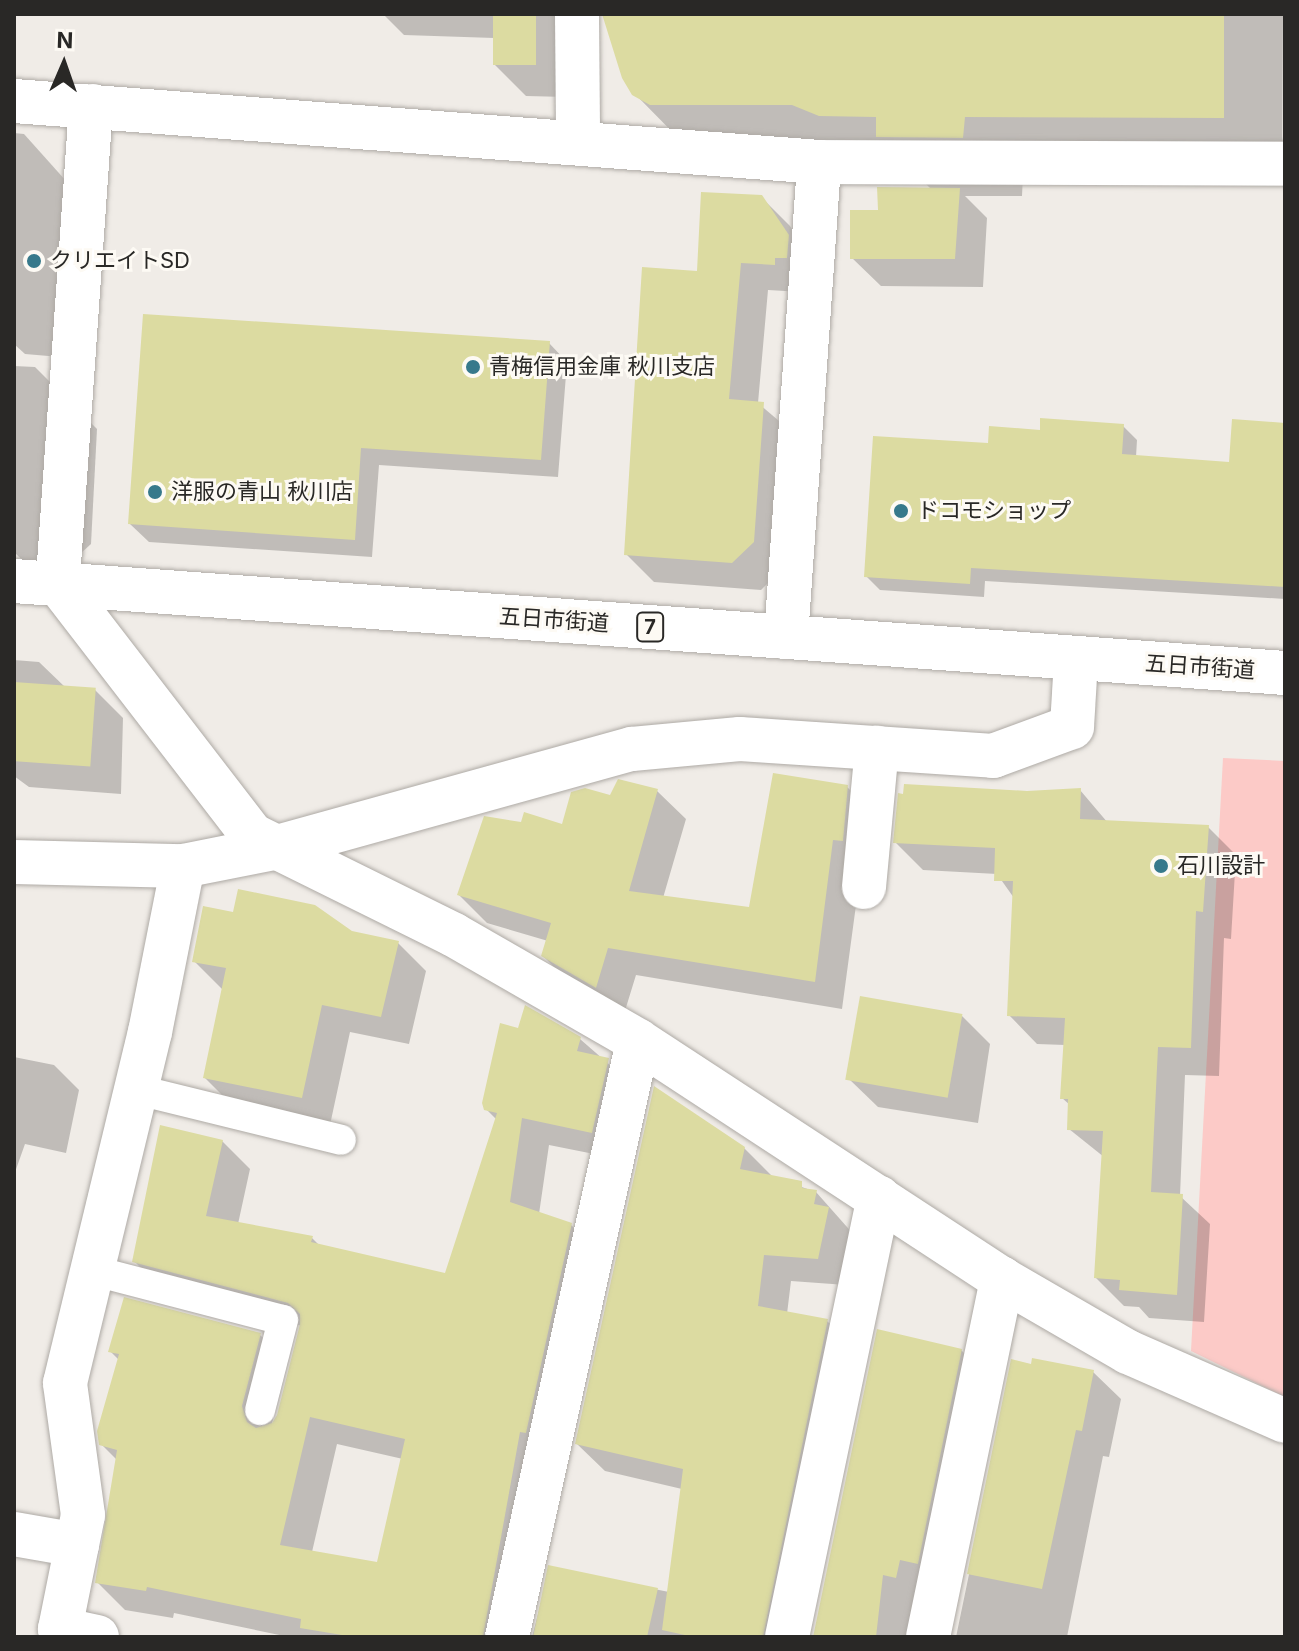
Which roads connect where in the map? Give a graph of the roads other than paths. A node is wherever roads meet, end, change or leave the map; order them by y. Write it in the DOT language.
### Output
graph roads {
  1 [pos="577,14"];
  2 [pos="14,101"];
  3 [pos="91,106"];
  4 [pos="578,141"];
  5 [pos="819,162"];
  6 [pos="1285,164"];
  7 [pos="14,581"];
  8 [pos="58,583"];
  9 [pos="786,637"];
  10 [pos="1076,659"];
  11 [pos="1285,673"];
  12 [pos="877,748"];
  13 [pos="274,848"];
  14 [pos="14,862"];
  15 [pos="183,866"];
  16 [pos="864,887"];
  17 [pos="638,1041"];
  18 [pos="134,1089"];
  19 [pos="341,1140"];
  20 [pos="879,1198"];
  21 [pos="91,1270"];
  22 [pos="1002,1279"];
  23 [pos="260,1410"];
  24 [pos="1285,1421"];
  25 [pos="14,1534"];
  26 [pos="77,1545"];
  27 [pos="97,1637"];
  28 [pos="507,1637"];
  29 [pos="787,1637"];
  30 [pos="928,1637"];
  1 -- 4 [label="street"];
  2 -- 3 [label="street"];
  3 -- 4 [label="street"];
  3 -- 8 [label="street"];
  4 -- 5 [label="street"];
  5 -- 6 [label="street"];
  5 -- 9 [label="street"];
  7 -- 8 [label="street, 五日市街道 / 7"];
  8 -- 9 [label="street, 五日市街道 / 7"];
  8 -- 13 [label="street"];
  9 -- 10 [label="street, 五日市街道 / 7"];
  10 -- 11 [label="street, 五日市街道 / 7"];
  10 -- 12 [label="street"];
  12 -- 13 [label="street"];
  12 -- 16 [label="street"];
  13 -- 15 [label="street"];
  13 -- 17 [label="street"];
  14 -- 15 [label="street"];
  15 -- 18 [label="street"];
  17 -- 20 [label="street"];
  17 -- 28 [label="street"];
  18 -- 19 [label="lane"];
  18 -- 21 [label="street"];
  20 -- 22 [label="street"];
  20 -- 29 [label="street"];
  21 -- 23 [label="lane"];
  21 -- 26 [label="street"];
  22 -- 24 [label="street"];
  22 -- 30 [label="street"];
  25 -- 26 [label="street"];
  26 -- 27 [label="street"];
}
